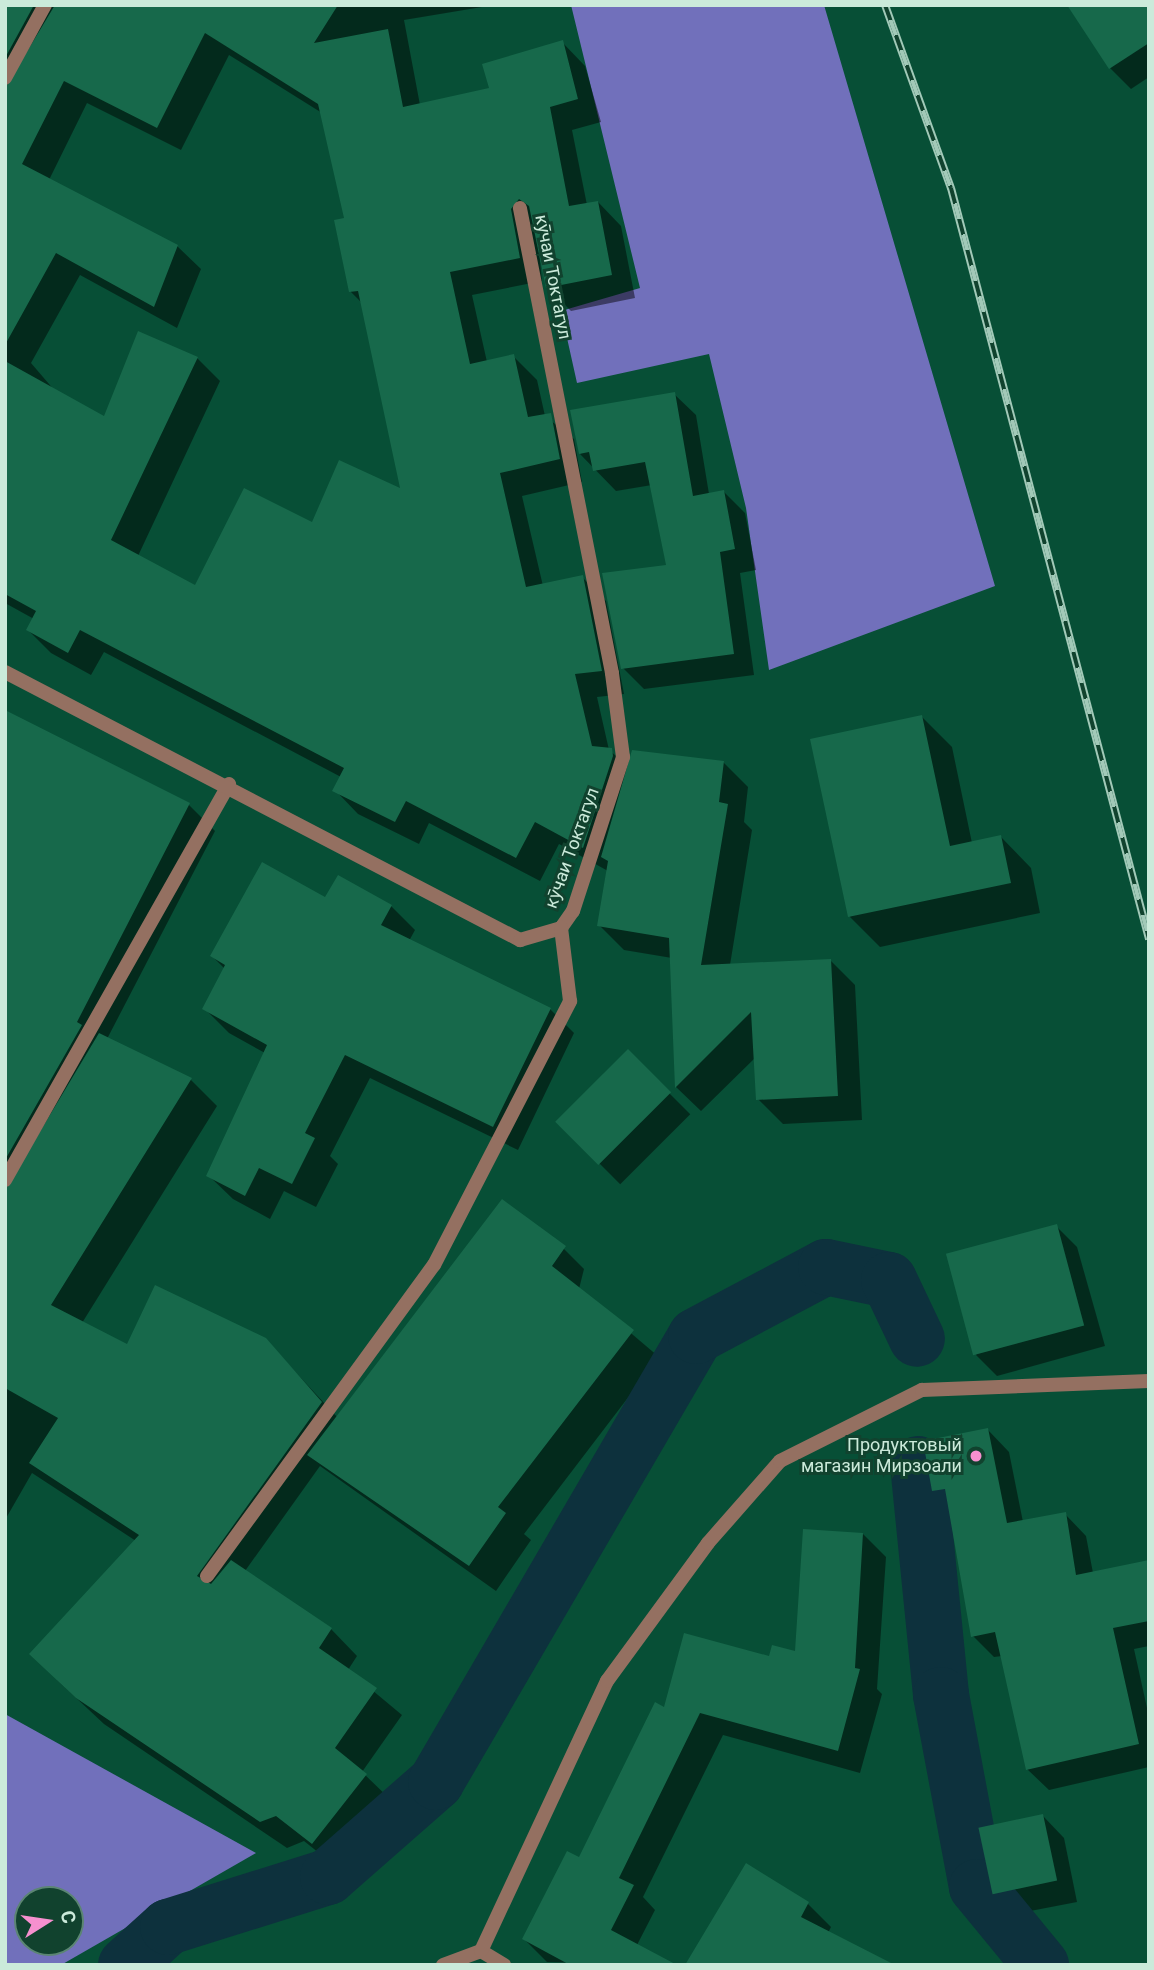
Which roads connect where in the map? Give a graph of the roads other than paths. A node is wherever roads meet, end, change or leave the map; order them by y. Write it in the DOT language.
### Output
graph roads {
  1 [pos="45,5"];
  2 [pos="5,79"];
  3 [pos="520,208"];
  4 [pos="5,672"];
  5 [pos="229,784"];
  6 [pos="561,928"];
  7 [pos="5,1180"];
  8 [pos="1149,1381"];
  9 [pos="207,1576"];
  10 [pos="481,1951"];
  11 [pos="443,1965"];
  12 [pos="503,1965"];
  1 -- 2 [label="street"];
  3 -- 6 [label="street, кӯчаи Токтагул"];
  4 -- 5 [label="street, кӯчаи Токтагул"];
  5 -- 6 [label="street, кӯчаи Токтагул"];
  5 -- 7 [label="street"];
  6 -- 9 [label="street"];
  8 -- 10 [label="street"];
  10 -- 11 [label="street"];
  10 -- 12 [label="street"];
}
